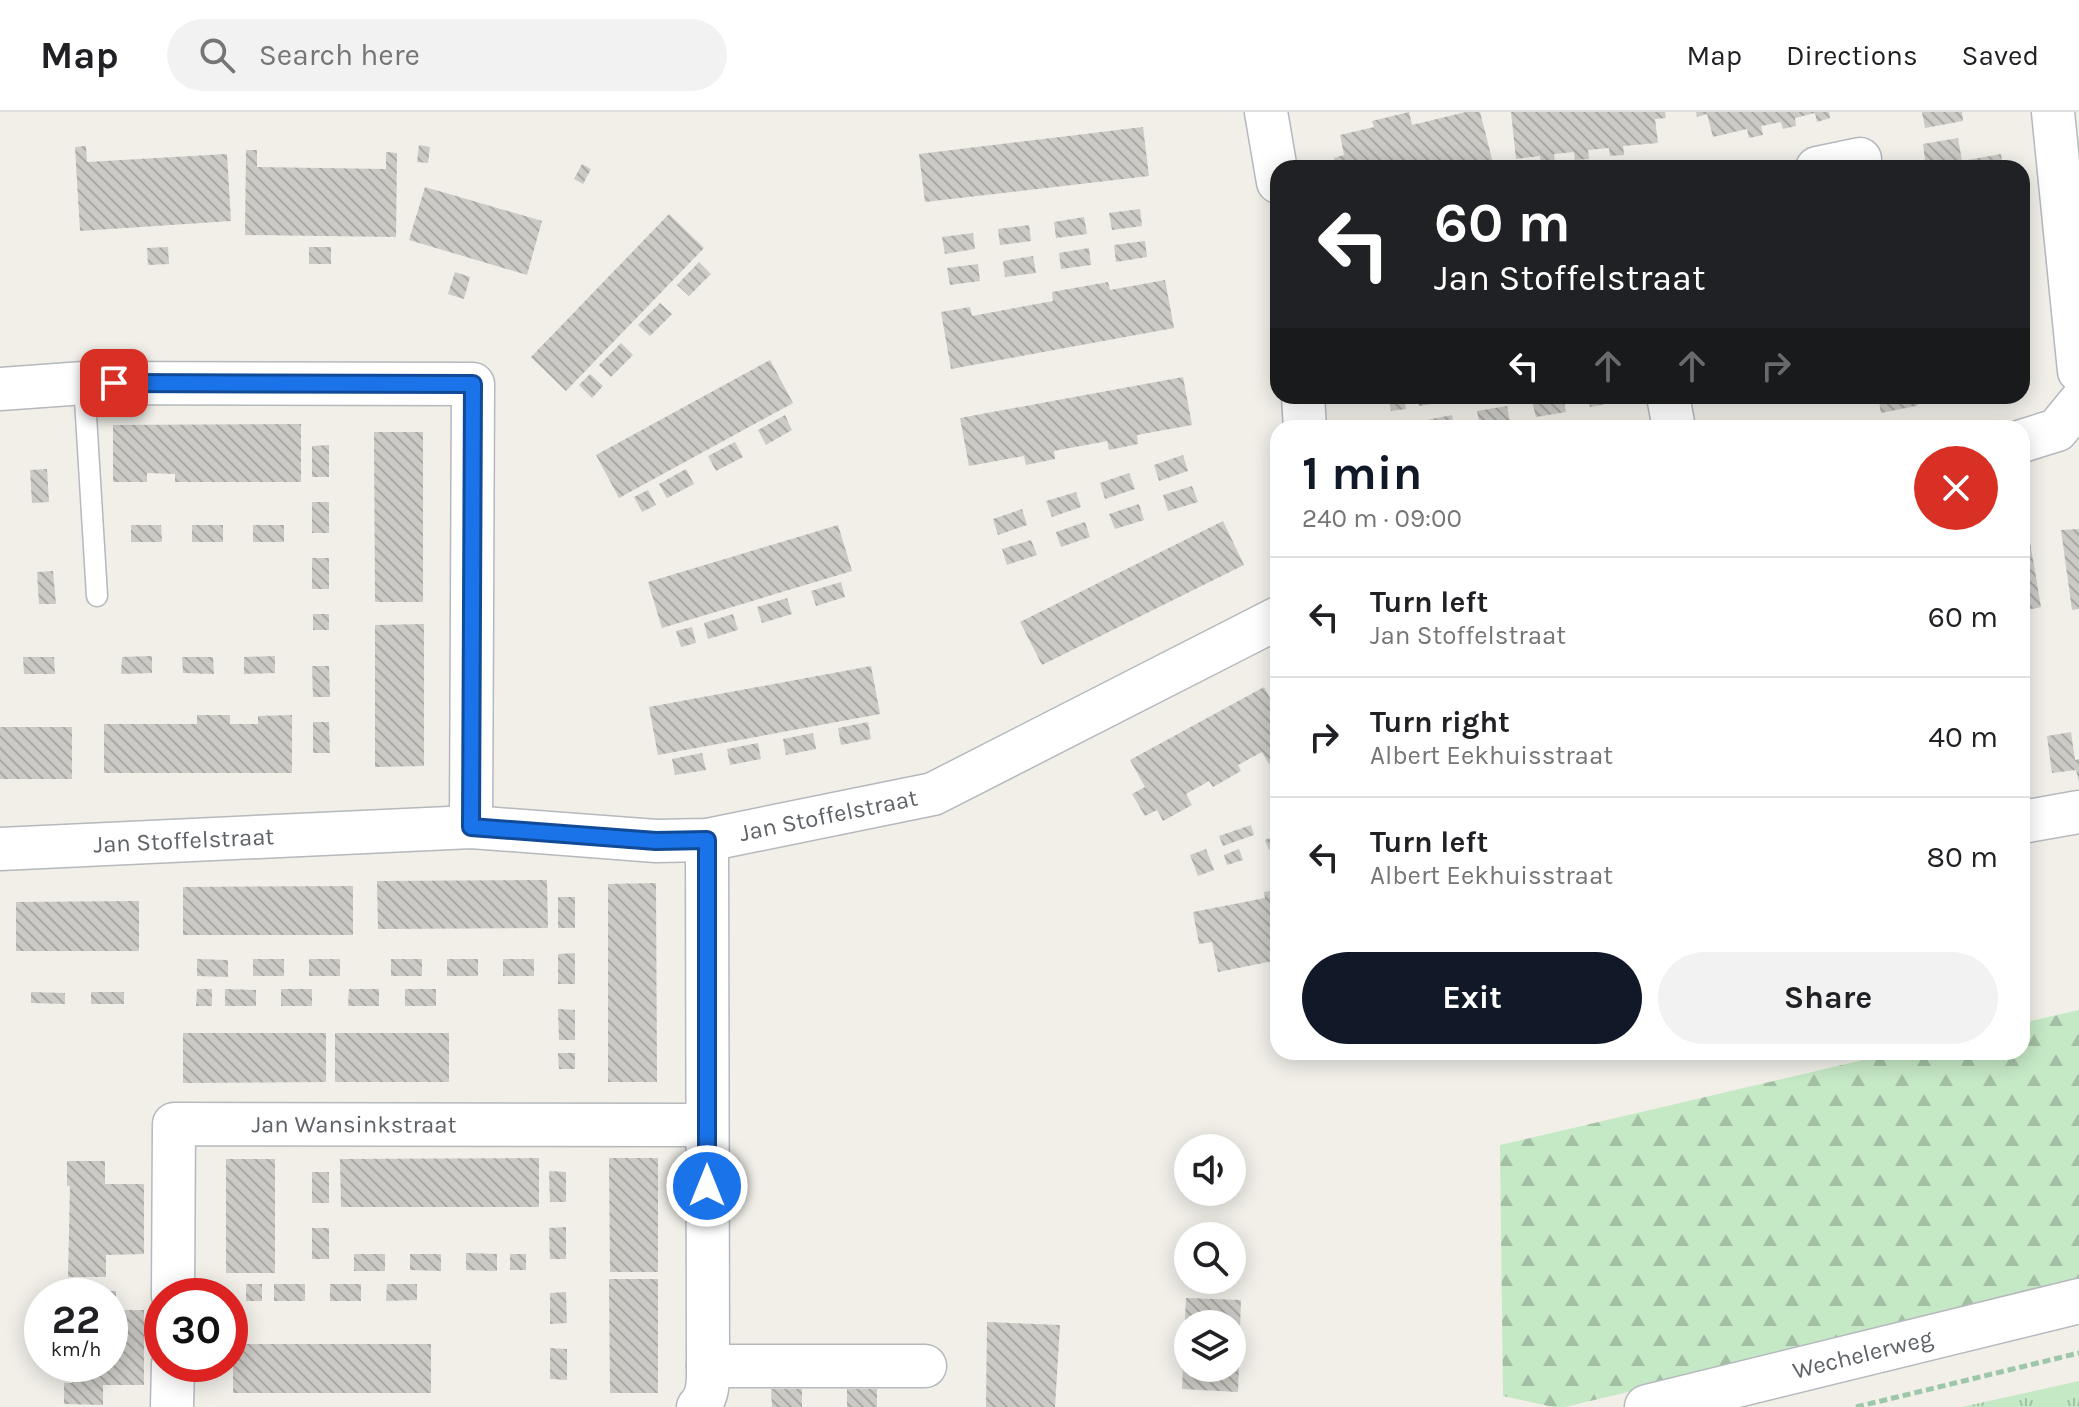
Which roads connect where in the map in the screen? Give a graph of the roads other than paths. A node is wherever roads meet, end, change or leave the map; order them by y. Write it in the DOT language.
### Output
graph roads {
  1 [pos="1266,112"];
  2 [pos="2053,112"];
  3 [pos="1860,159"];
  4 [pos="1274,160"];
  5 [pos="1855,160"];
  6 [pos="2079,371"];
  7 [pos="84,383"];
  8 [pos="0,389"];
  9 [pos="2079,403"];
  10 [pos="2030,438"];
  11 [pos="97,596"];
  12 [pos="1270,622"];
  13 [pos="2079,812"];
  14 [pos="2030,821"];
  15 [pos="471,827"];
  16 [pos="707,840"];
  17 [pos="0,849"];
  18 [pos="707,1125"];
  19 [pos="173,1278"];
  20 [pos="2079,1301"];
  21 [pos="708,1366"];
  22 [pos="925,1366"];
  23 [pos="173,1382"];
  24 [pos="172,1407"];
  25 [pos="698,1407"];
  26 [pos="1647,1407"];
  1 -- 4 [label="street"];
  2 -- 6 [label="street"];
  3 -- 5 [label="street"];
  7 -- 8 [label="street"];
  7 -- 11 [label="lane"];
  7 -- 15 [label="street"];
  9 -- 10 [label="street"];
  12 -- 16 [label="street, Jan Stoffelstraat"];
  13 -- 14 [label="street"];
  15 -- 16 [label="street, Jan Stoffelstraat"];
  15 -- 17 [label="street, Jan Stoffelstraat"];
  16 -- 18 [label="street"];
  18 -- 19 [label="street, Jan Wansinkstraat"];
  18 -- 21 [label="street"];
  20 -- 26 [label="street, Wechelerweg"];
  21 -- 22 [label="street"];
  21 -- 25 [label="street"];
  23 -- 24 [label="street"];
}
